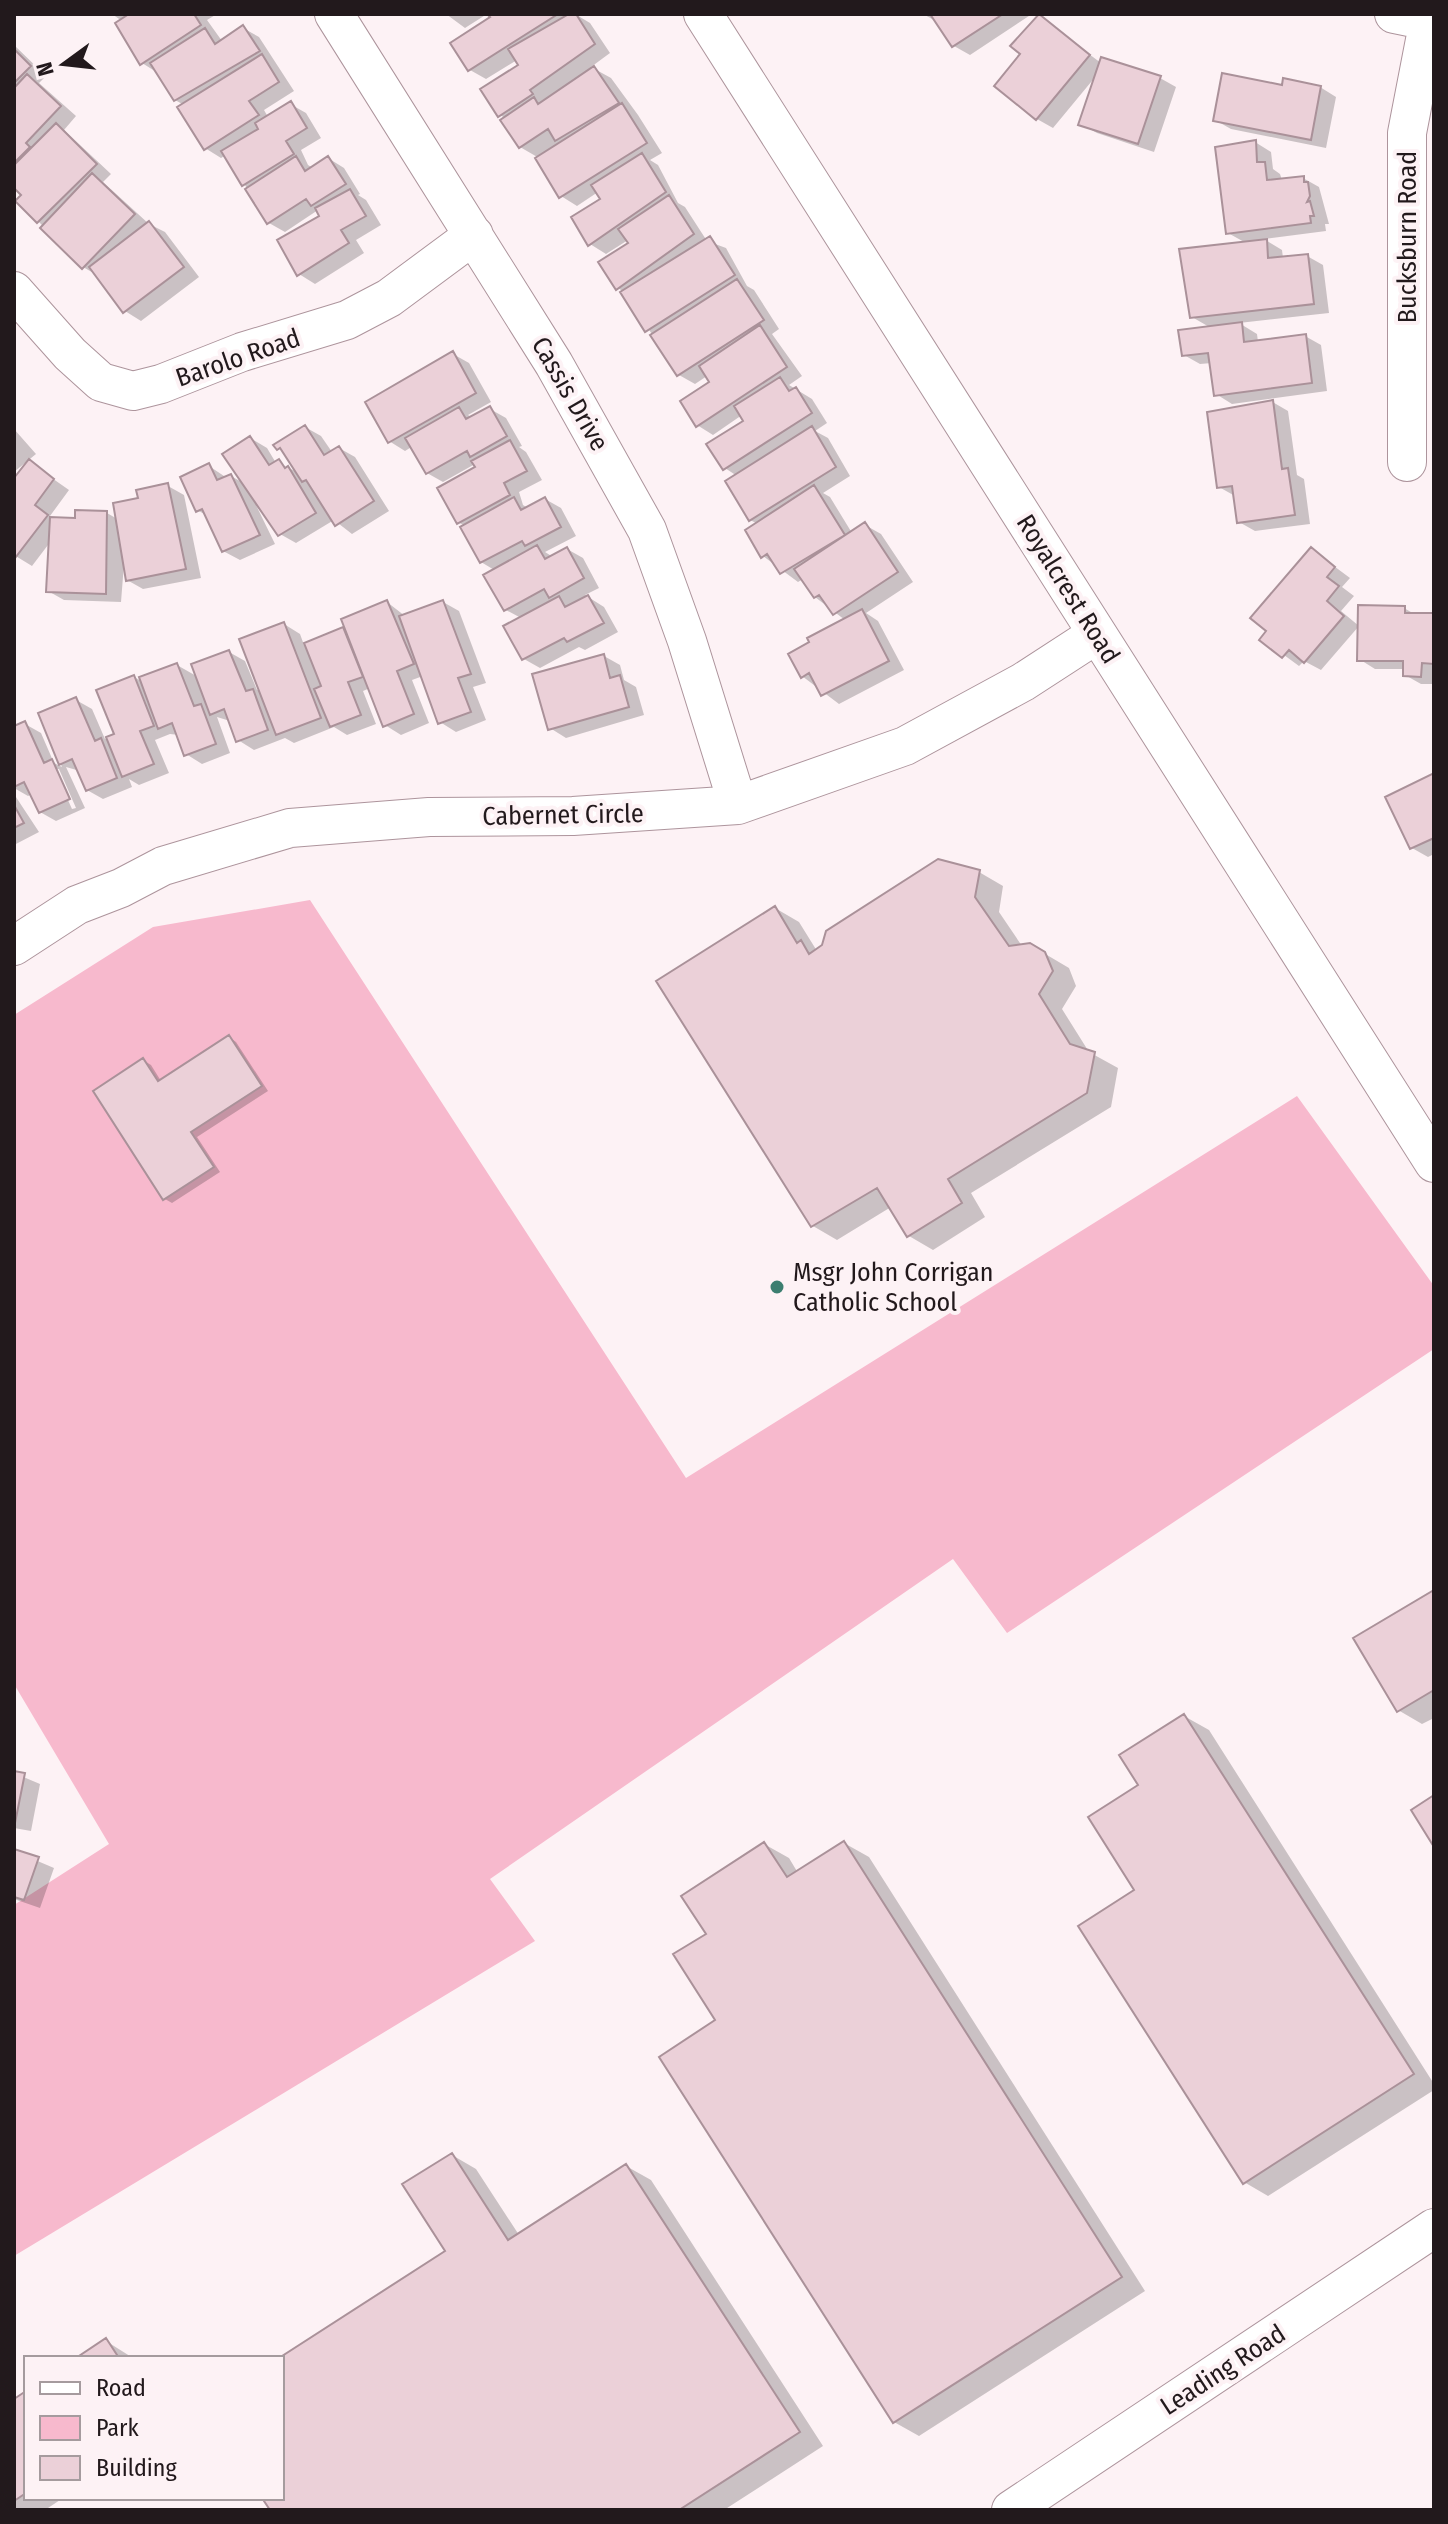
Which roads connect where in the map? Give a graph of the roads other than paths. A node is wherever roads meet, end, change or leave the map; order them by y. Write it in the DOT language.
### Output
graph roads {
  1 [pos="334,14"];
  2 [pos="703,14"];
  3 [pos="1417,16"];
  4 [pos="474,235"];
  5 [pos="14,291"];
  6 [pos="1407,462"];
  7 [pos="1097,634"];
  8 [pos="738,805"];
  9 [pos="14,946"];
  10 [pos="1434,1163"];
  11 [pos="1434,2228"];
  12 [pos="1011,2510"];
  1 -- 4 [label="street, Cassis Drive"];
  2 -- 7 [label="street, Royalcrest Road"];
  3 -- 6 [label="street, Bucksburn Road"];
  4 -- 5 [label="street, Barolo Road"];
  4 -- 8 [label="street, Cassis Drive"];
  7 -- 8 [label="street, Cabernet Circle"];
  7 -- 10 [label="street, Royalcrest Road"];
  8 -- 9 [label="street, Cabernet Circle"];
  11 -- 12 [label="street, Leading Road"];
}
